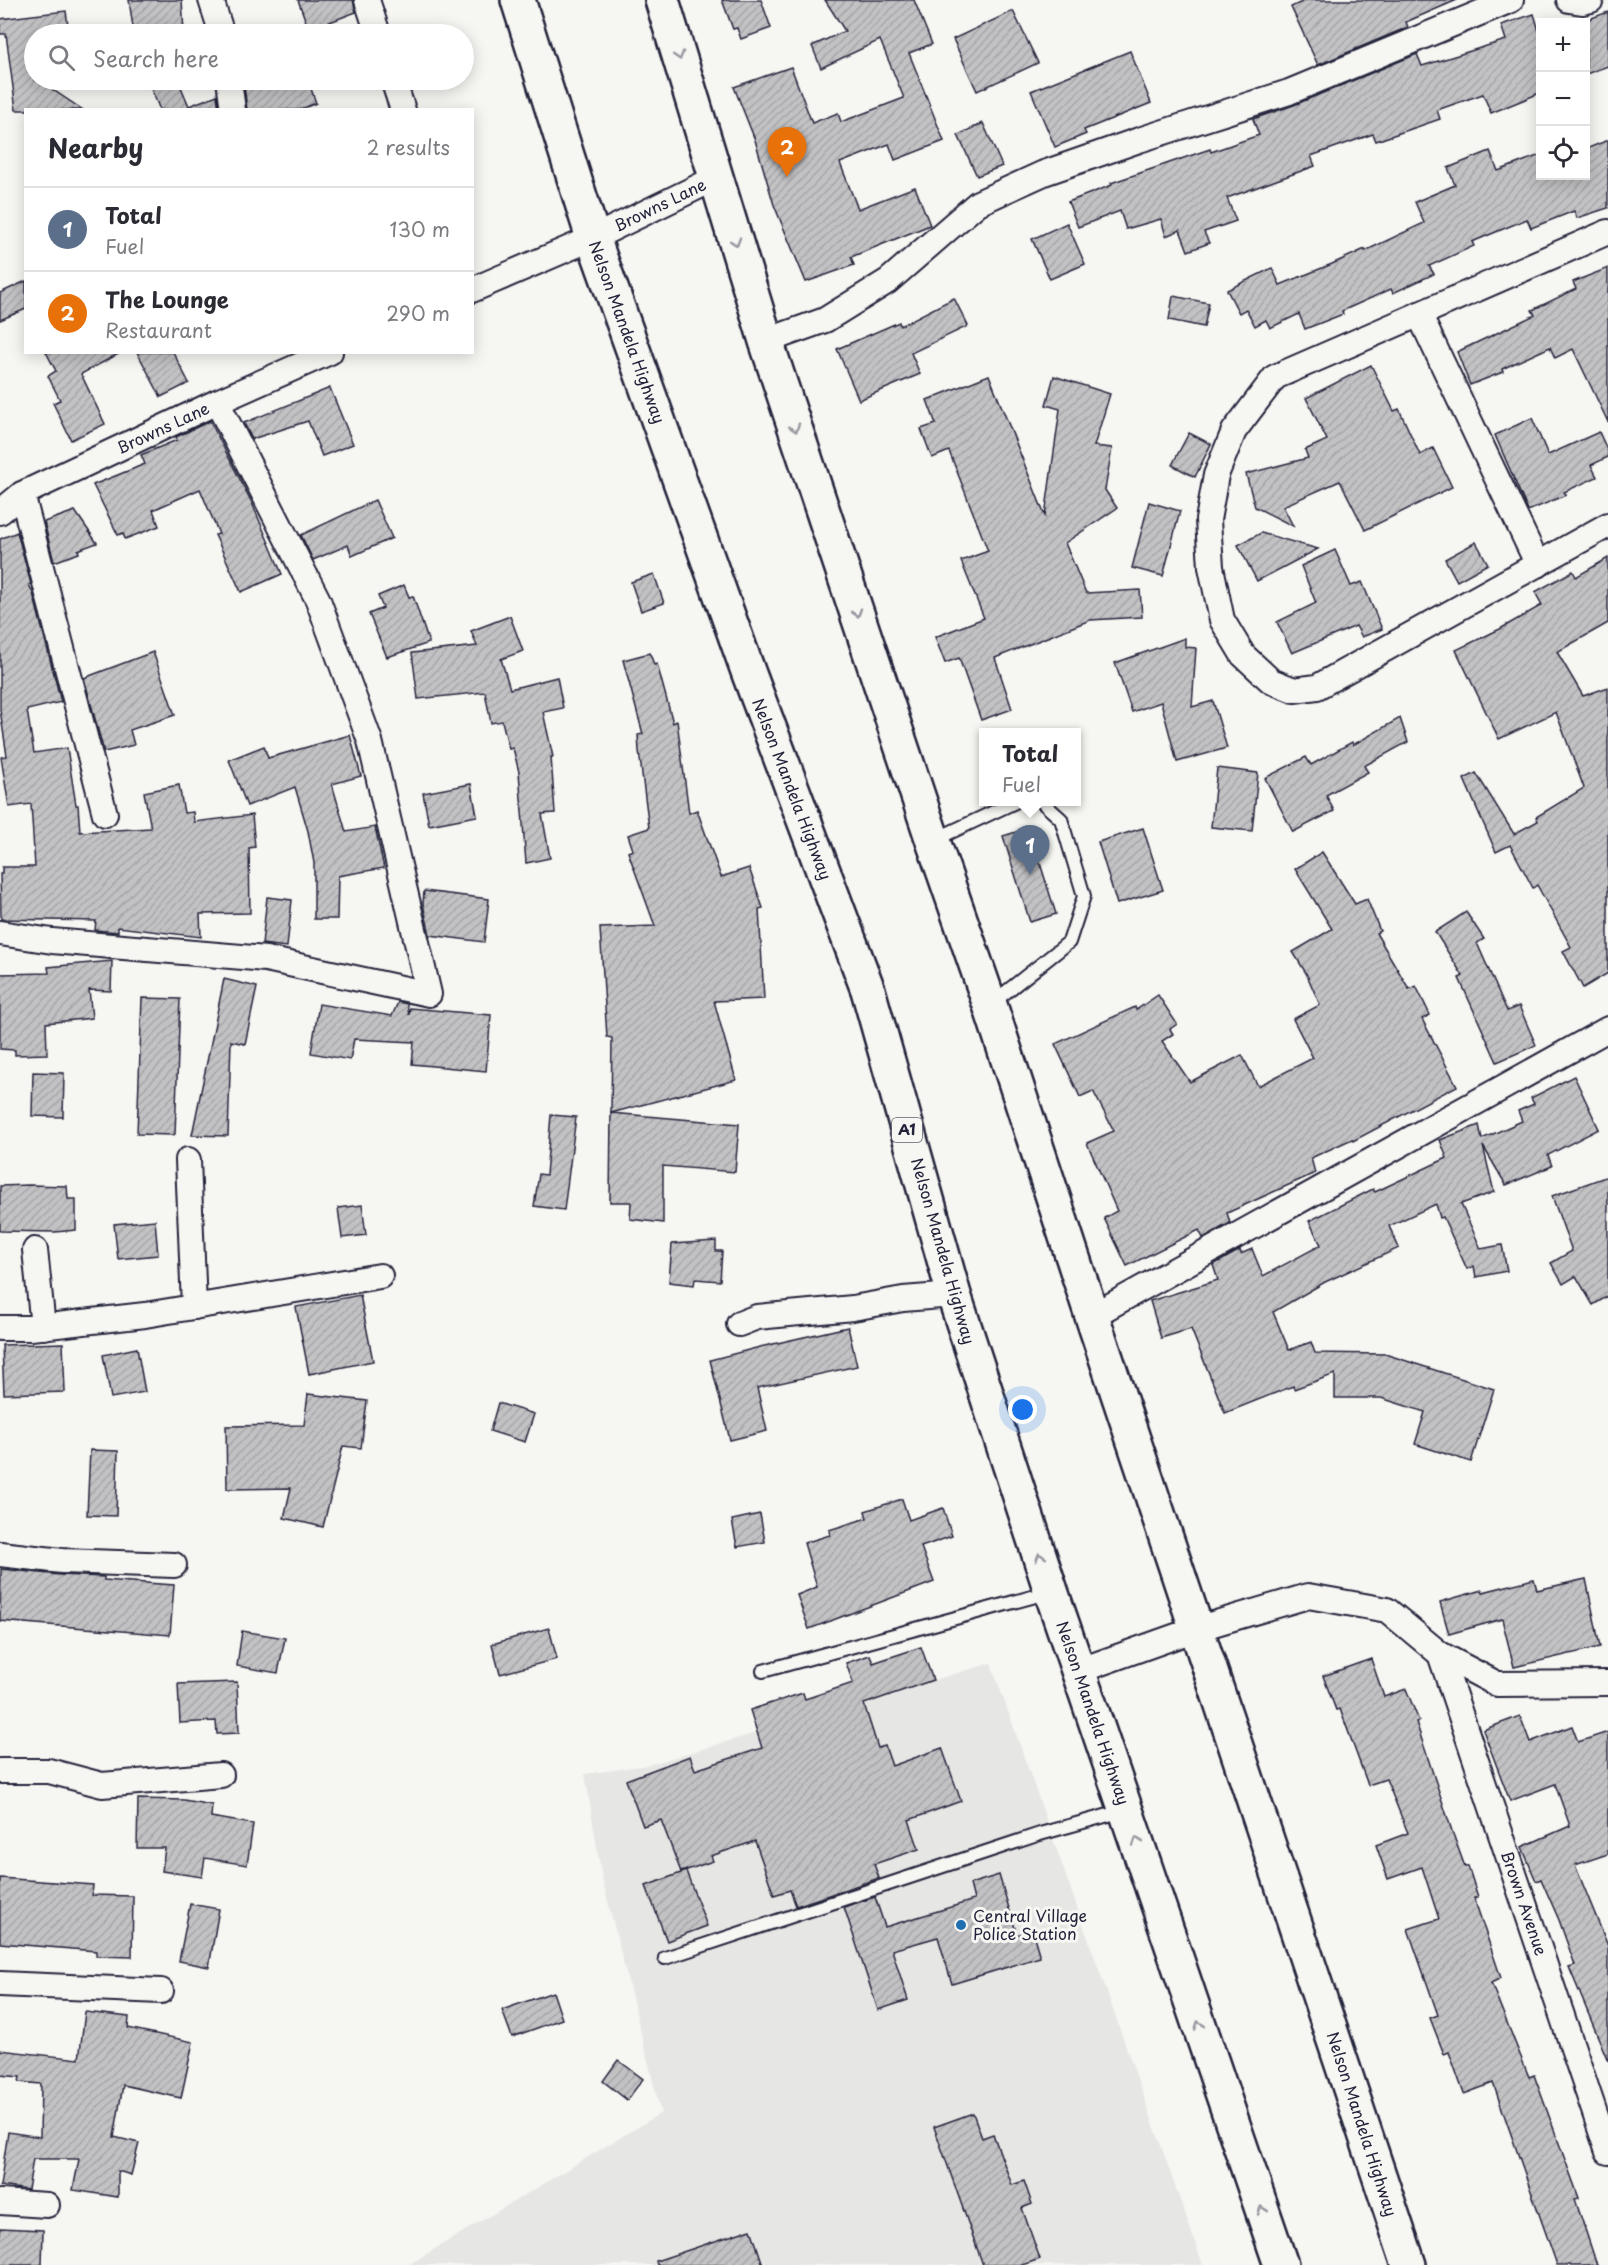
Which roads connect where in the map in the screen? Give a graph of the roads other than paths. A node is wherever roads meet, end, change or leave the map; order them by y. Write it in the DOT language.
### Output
graph roads {
  1 [pos="212,0"];
  2 [pos="367,0"];
  3 [pos="518,0"];
  4 [pos="662,0"];
  5 [pos="1511,0"];
  6 [pos="1569,0"];
  7 [pos="1591,0"];
  8 [pos="1467,9"];
  9 [pos="219,24"];
  10 [pos="375,24"];
  11 [pos="230,90"];
  12 [pos="396,90"];
  13 [pos="233,108"];
  14 [pos="402,108"];
  15 [pos="716,178"];
  16 [pos="1608,232"];
  17 [pos="593,238"];
  18 [pos="474,289"];
  19 [pos="1419,314"];
  20 [pos="766,341"];
  21 [pos="321,354"];
  22 [pos="300,359"];
  23 [pos="217,402"];
  24 [pos="22,494"];
  25 [pos="0,512"];
  26 [pos="1608,525"];
  27 [pos="1538,565"];
  28 [pos="1005,806"];
  29 [pos="1047,806"];
  30 [pos="105,814"];
  31 [pos="933,841"];
  32 [pos="0,933"];
  33 [pos="990,1005"];
  34 [pos="1608,1029"];
  35 [pos="188,1160"];
  36 [pos="35,1250"];
  37 [pos="380,1276"];
  38 [pos="954,1295"];
  39 [pos="194,1307"];
  40 [pos="1092,1316"];
  41 [pos="739,1324"];
  42 [pos="43,1327"];
  43 [pos="0,1328"];
  44 [pos="0,1554"];
  45 [pos="174,1565"];
  46 [pos="1051,1591"];
  47 [pos="1196,1629"];
  48 [pos="1440,1654"];
  49 [pos="763,1671"];
  50 [pos="1078,1671"];
  51 [pos="1608,1683"];
  52 [pos="0,1771"];
  53 [pos="221,1775"];
  54 [pos="1126,1811"];
  55 [pos="665,1958"];
  56 [pos="0,1984"];
  57 [pos="161,1991"];
  58 [pos="1608,2152"];
  59 [pos="0,2202"];
  60 [pos="46,2205"];
  61 [pos="1281,2265"];
  62 [pos="1409,2265"];
  1 -- 9 [label="street"];
  2 -- 10 [label="street"];
  3 -- 17 [label="highway, Nelson Mandela Highway / A1"];
  4 -- 15 [label="highway, Nelson Mandela Highway, one-way"];
  5 -- 8 [label="street"];
  6 -- 7 [label="street"];
  8 -- 20 [label="street"];
  11 -- 13 [label="street"];
  12 -- 14 [label="street"];
  15 -- 17 [label="street, Browns Lane"];
  15 -- 20 [label="highway, Nelson Mandela Highway, one-way"];
  16 -- 19 [label="street"];
  17 -- 18 [label="street, Browns Lane"];
  17 -- 38 [label="highway, Nelson Mandela Highway / A1"];
  19 -- 27 [label="street"];
  19 -- 27 [label="street"];
  20 -- 31 [label="highway, Nelson Mandela Highway, one-way"];
  21 -- 22 [label="street, Browns Lane"];
  22 -- 23 [label="street, Browns Lane"];
  23 -- 24 [label="street, Browns Lane"];
  23 -- 32 [label="street"];
  24 -- 25 [label="street, Browns Lane"];
  24 -- 30 [label="street"];
  26 -- 27 [label="street"];
  28 -- 31 [label="lane"];
  29 -- 33 [label="lane"];
  31 -- 33 [label="highway, Nelson Mandela Highway"];
  33 -- 40 [label="highway, Nelson Mandela Highway"];
  34 -- 40 [label="street"];
  35 -- 39 [label="street"];
  36 -- 42 [label="street"];
  37 -- 39 [label="street"];
  38 -- 41 [label="street"];
  46 -- 38 [label="highway, Nelson Mandela Highway / A1, one-way"];
  39 -- 42 [label="street"];
  40 -- 47 [label="highway, Nelson Mandela Highway"];
  42 -- 43 [label="street"];
  44 -- 45 [label="street"];
  46 -- 49 [label="lane"];
  46 -- 50 [label="highway, Nelson Mandela Highway / A1"];
  47 -- 48 [label="street"];
  47 -- 50 [label="street"];
  47 -- 62 [label="highway, Nelson Mandela Highway"];
  48 -- 51 [label="street"];
  48 -- 58 [label="street, Brown Avenue"];
  50 -- 54 [label="highway, Nelson Mandela Highway / A1"];
  52 -- 53 [label="street"];
  54 -- 55 [label="lane"];
  61 -- 54 [label="highway, Nelson Mandela Highway / A1, one-way"];
  56 -- 57 [label="street"];
  59 -- 60 [label="street"];
}
